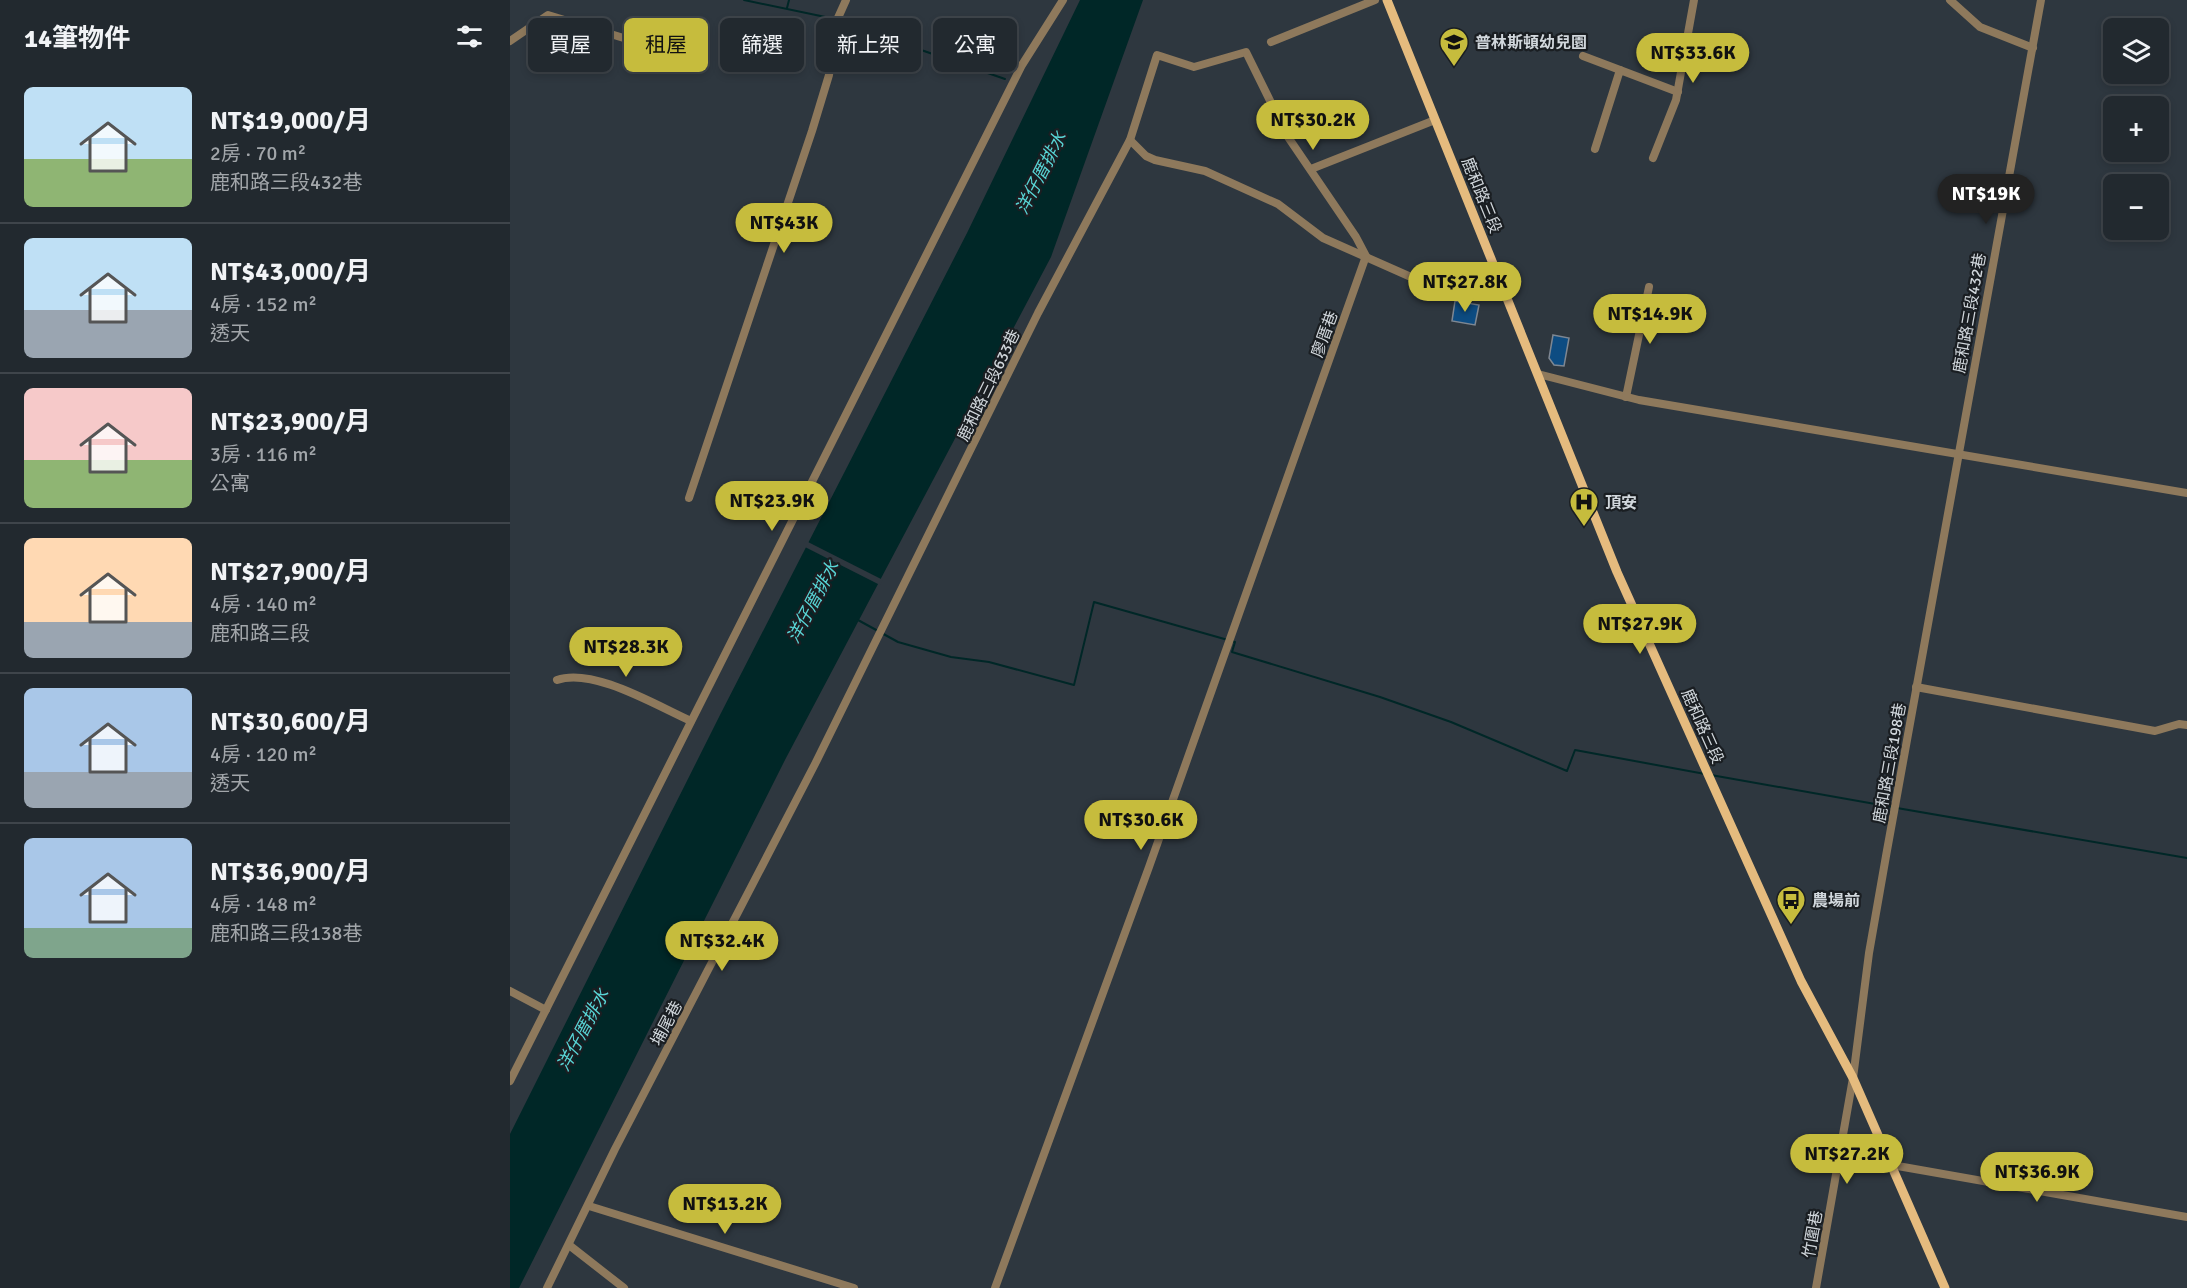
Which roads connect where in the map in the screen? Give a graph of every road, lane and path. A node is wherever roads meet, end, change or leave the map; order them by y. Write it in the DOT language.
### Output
graph roads {
  1 [pos="846,0"];
  2 [pos="1063,0"];
  3 [pos="1375,0"];
  4 [pos="1387,0"];
  5 [pos="1694,0"];
  6 [pos="1950,0"];
  7 [pos="2041,0"];
  8 [pos="624,38"];
  9 [pos="510,42"];
  10 [pos="1271,42"];
  11 [pos="2033,48"];
  12 [pos="1583,56"];
  13 [pos="1620,70"];
  14 [pos="1678,92"];
  15 [pos="1435,120"];
  16 [pos="1130,140"];
  17 [pos="1595,149"];
  18 [pos="1653,158"];
  19 [pos="1311,169"];
  20 [pos="1366,256"];
  21 [pos="1649,287"];
  22 [pos="1507,297"];
  23 [pos="1538,374"];
  24 [pos="1626,397"];
  25 [pos="1957,454"];
  26 [pos="2187,493"];
  27 [pos="689,498"];
  28 [pos="874,643"];
  29 [pos="557,680"];
  30 [pos="1916,687"];
  31 [pos="690,720"];
  32 [pos="2187,726"];
  33 [pos="510,991"];
  34 [pos="546,1010"];
  35 [pos="1853,1078"];
  36 [pos="510,1081"];
  37 [pos="1892,1165"];
  38 [pos="589,1206"];
  39 [pos="2187,1217"];
  40 [pos="569,1245"];
  41 [pos="547,1288"];
  42 [pos="624,1288"];
  43 [pos="854,1288"];
  44 [pos="995,1288"];
  45 [pos="1816,1288"];
  46 [pos="1946,1288"];
  1 -- 27 [label="street"];
  2 -- 31 [label="street"];
  3 -- 10 [label="street"];
  4 -- 15 [label="main road, 鹿和路三段"];
  5 -- 14 [label="street"];
  6 -- 11 [label="street"];
  7 -- 11 [label="street, 鹿和路三段432巷"];
  8 -- 9 [label="street"];
  11 -- 25 [label="street, 鹿和路三段432巷"];
  12 -- 13 [label="street"];
  13 -- 14 [label="street"];
  13 -- 17 [label="street"];
  14 -- 18 [label="street"];
  15 -- 19 [label="street"];
  15 -- 22 [label="main road, 鹿和路三段"];
  16 -- 19 [label="street, 鹿和路三段633巷"];
  16 -- 20 [label="street"];
  16 -- 28 [label="street, 鹿和路三段633巷"];
  19 -- 20 [label="street"];
  20 -- 22 [label="street"];
  20 -- 44 [label="street, 廖厝巷"];
  21 -- 24 [label="street"];
  22 -- 23 [label="main road, 鹿和路三段"];
  23 -- 24 [label="street"];
  23 -- 35 [label="main road, 鹿和路三段"];
  24 -- 25 [label="street"];
  25 -- 26 [label="street"];
  25 -- 30 [label="street, 鹿和路三段198巷"];
  28 -- 38 [label="street, 埔尾巷"];
  29 -- 31 [label="street"];
  30 -- 32 [label="street"];
  30 -- 35 [label="street, 鹿和路三段198巷"];
  31 -- 34 [label="street"];
  33 -- 34 [label="street"];
  34 -- 36 [label="street"];
  35 -- 37 [label="main road, 鹿和路三段"];
  35 -- 45 [label="street, 竹圍巷"];
  37 -- 39 [label="street"];
  37 -- 46 [label="main road, 鹿和路三段"];
  38 -- 40 [label="street, 埔尾巷"];
  38 -- 43 [label="street"];
  40 -- 41 [label="street, 埔尾巷"];
  40 -- 42 [label="street"];
}
